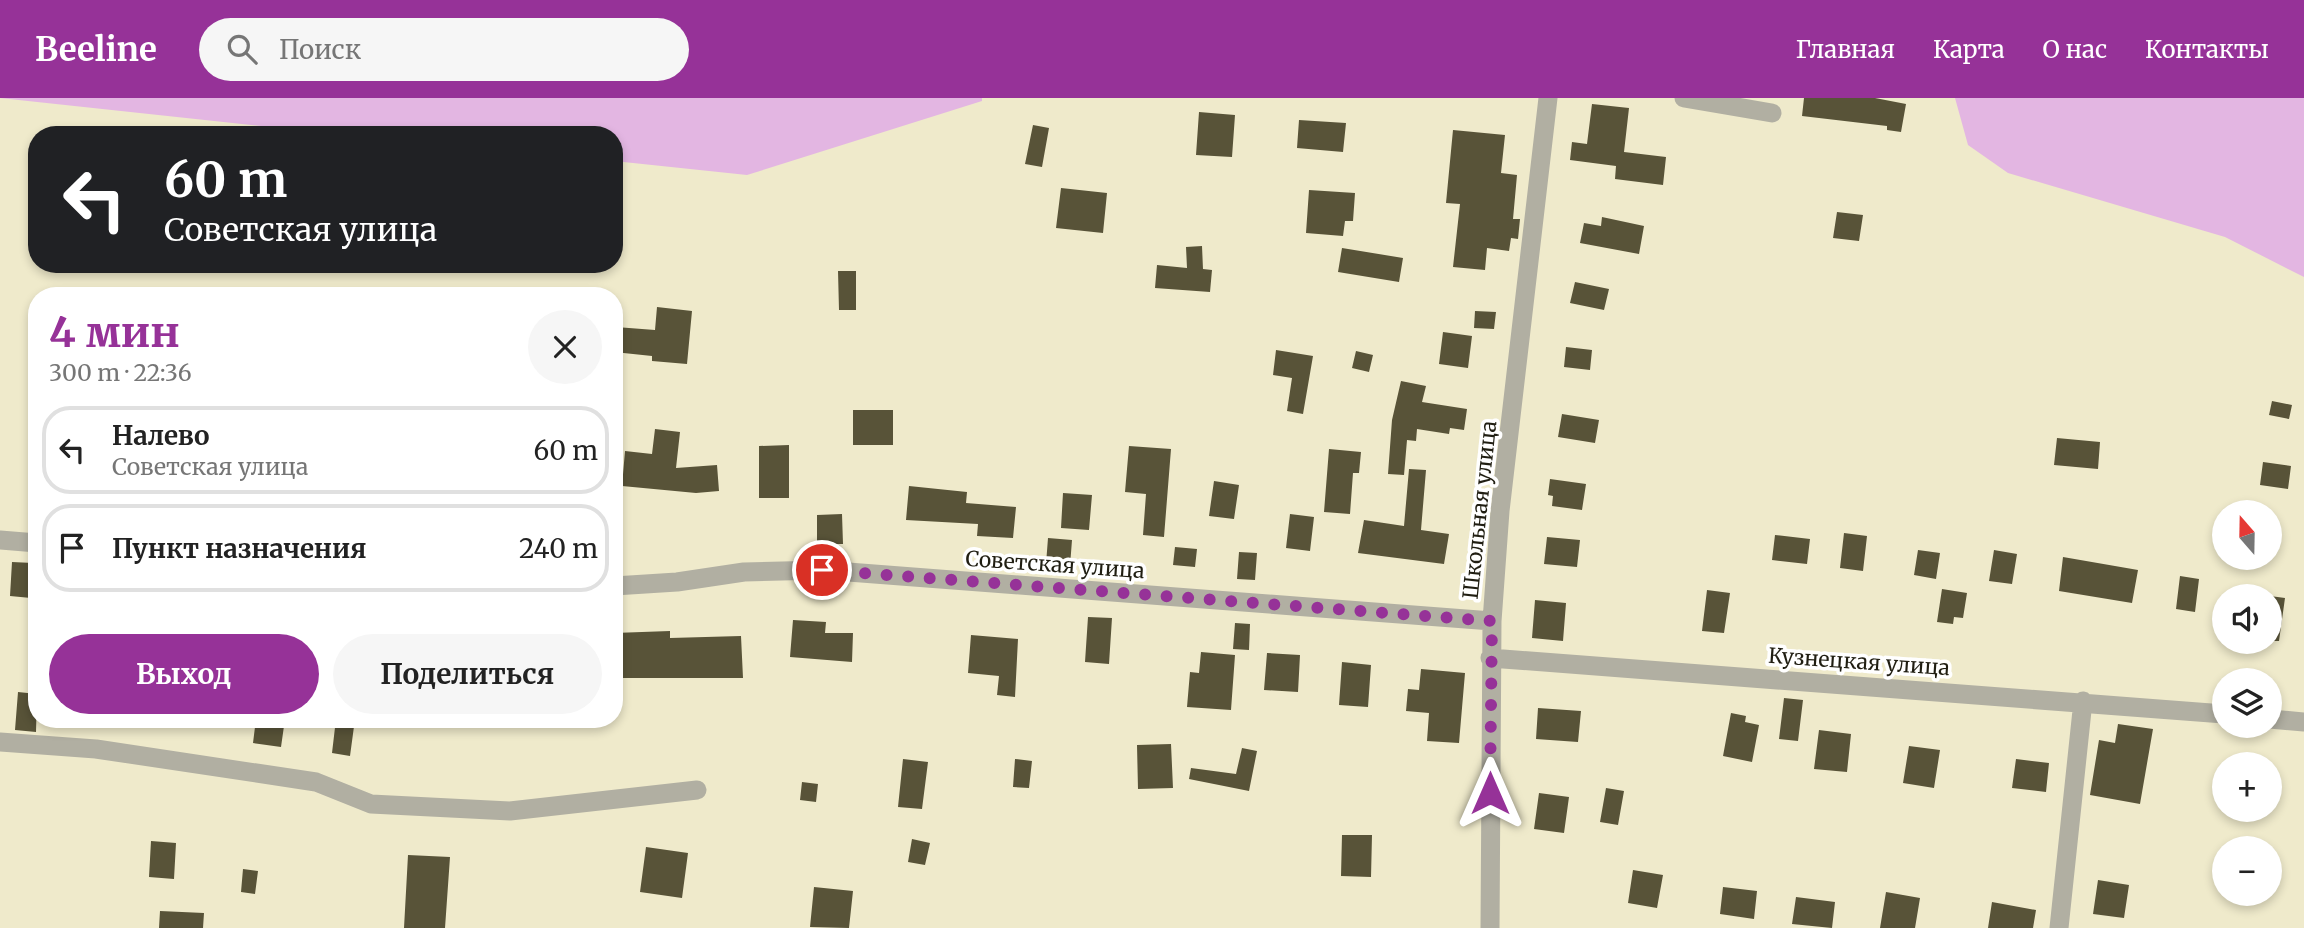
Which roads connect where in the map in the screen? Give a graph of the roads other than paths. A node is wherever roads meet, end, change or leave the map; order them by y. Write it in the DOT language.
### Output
graph roads {
  1 [pos="1548,98"];
  2 [pos="1684,98"];
  3 [pos="1772,113"];
  4 [pos="0,540"];
  5 [pos="28,542"];
  6 [pos="623,585"];
  7 [pos="1492,621"];
  8 [pos="1490,658"];
  9 [pos="2082,701"];
  10 [pos="2212,713"];
  11 [pos="2282,720"];
  12 [pos="2304,722"];
  13 [pos="0,742"];
  14 [pos="698,790"];
  15 [pos="1490,928"];
  16 [pos="2059,928"];
  1 -- 7 [label="street, Школьная улица"];
  2 -- 3 [label="street"];
  4 -- 5 [label="street"];
  6 -- 7 [label="street, Советская улица"];
  7 -- 8 [label="street, Школьная улица"];
  8 -- 9 [label="street, Кузнецкая улица"];
  8 -- 15 [label="street, Школьная улица"];
  9 -- 10 [label="street, Кузнецкая улица"];
  9 -- 16 [label="street"];
  11 -- 12 [label="street"];
  13 -- 14 [label="street"];
}
